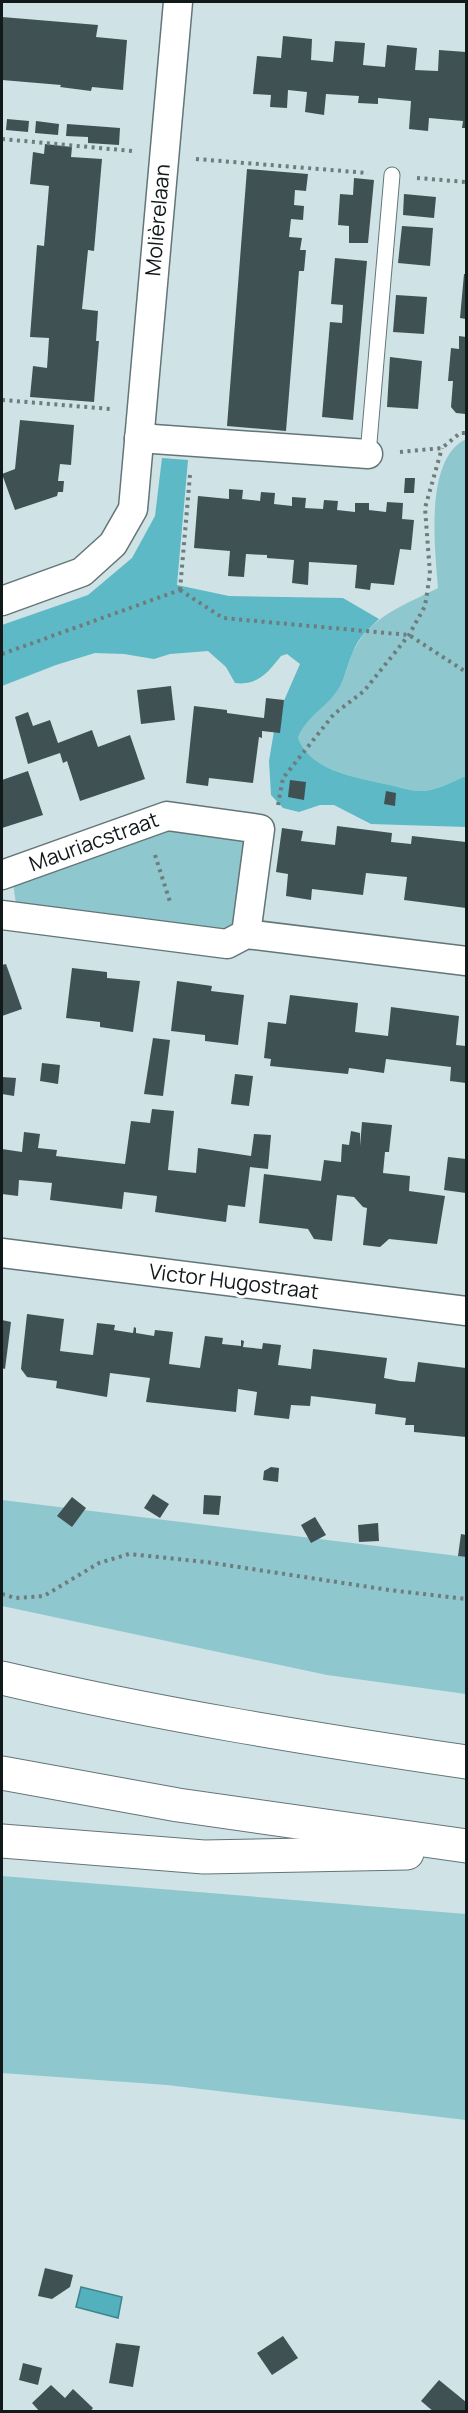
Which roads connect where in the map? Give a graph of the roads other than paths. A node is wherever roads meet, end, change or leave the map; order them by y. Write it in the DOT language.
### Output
graph roads {
  1 [pos="178,2"];
  2 [pos="392,175"];
  3 [pos="140,424"];
  4 [pos="368,454"];
  5 [pos="2,601"];
  6 [pos="2,875"];
  7 [pos="2,915"];
  8 [pos="246,934"];
  9 [pos="466,961"];
  10 [pos="2,1253"];
  11 [pos="466,1311"];
  12 [pos="2,1678"];
  13 [pos="466,1762"];
  14 [pos="2,1773"];
  15 [pos="2,1841"];
  16 [pos="466,1846"];
  17 [pos="466,1852"];
  1 -- 3 [label="street, Molièrelaan"];
  2 -- 4 [label="lane"];
  3 -- 4 [label="street"];
  3 -- 5 [label="street, Molièrelaan"];
  6 -- 8 [label="street, Mauriacstraat"];
  7 -- 8 [label="street"];
  8 -- 9 [label="street"];
  10 -- 11 [label="street, Victor Hugostraat"];
  12 -- 13 [label="highway"];
  14 -- 16 [label="highway"];
  15 -- 17 [label="highway"];
}
